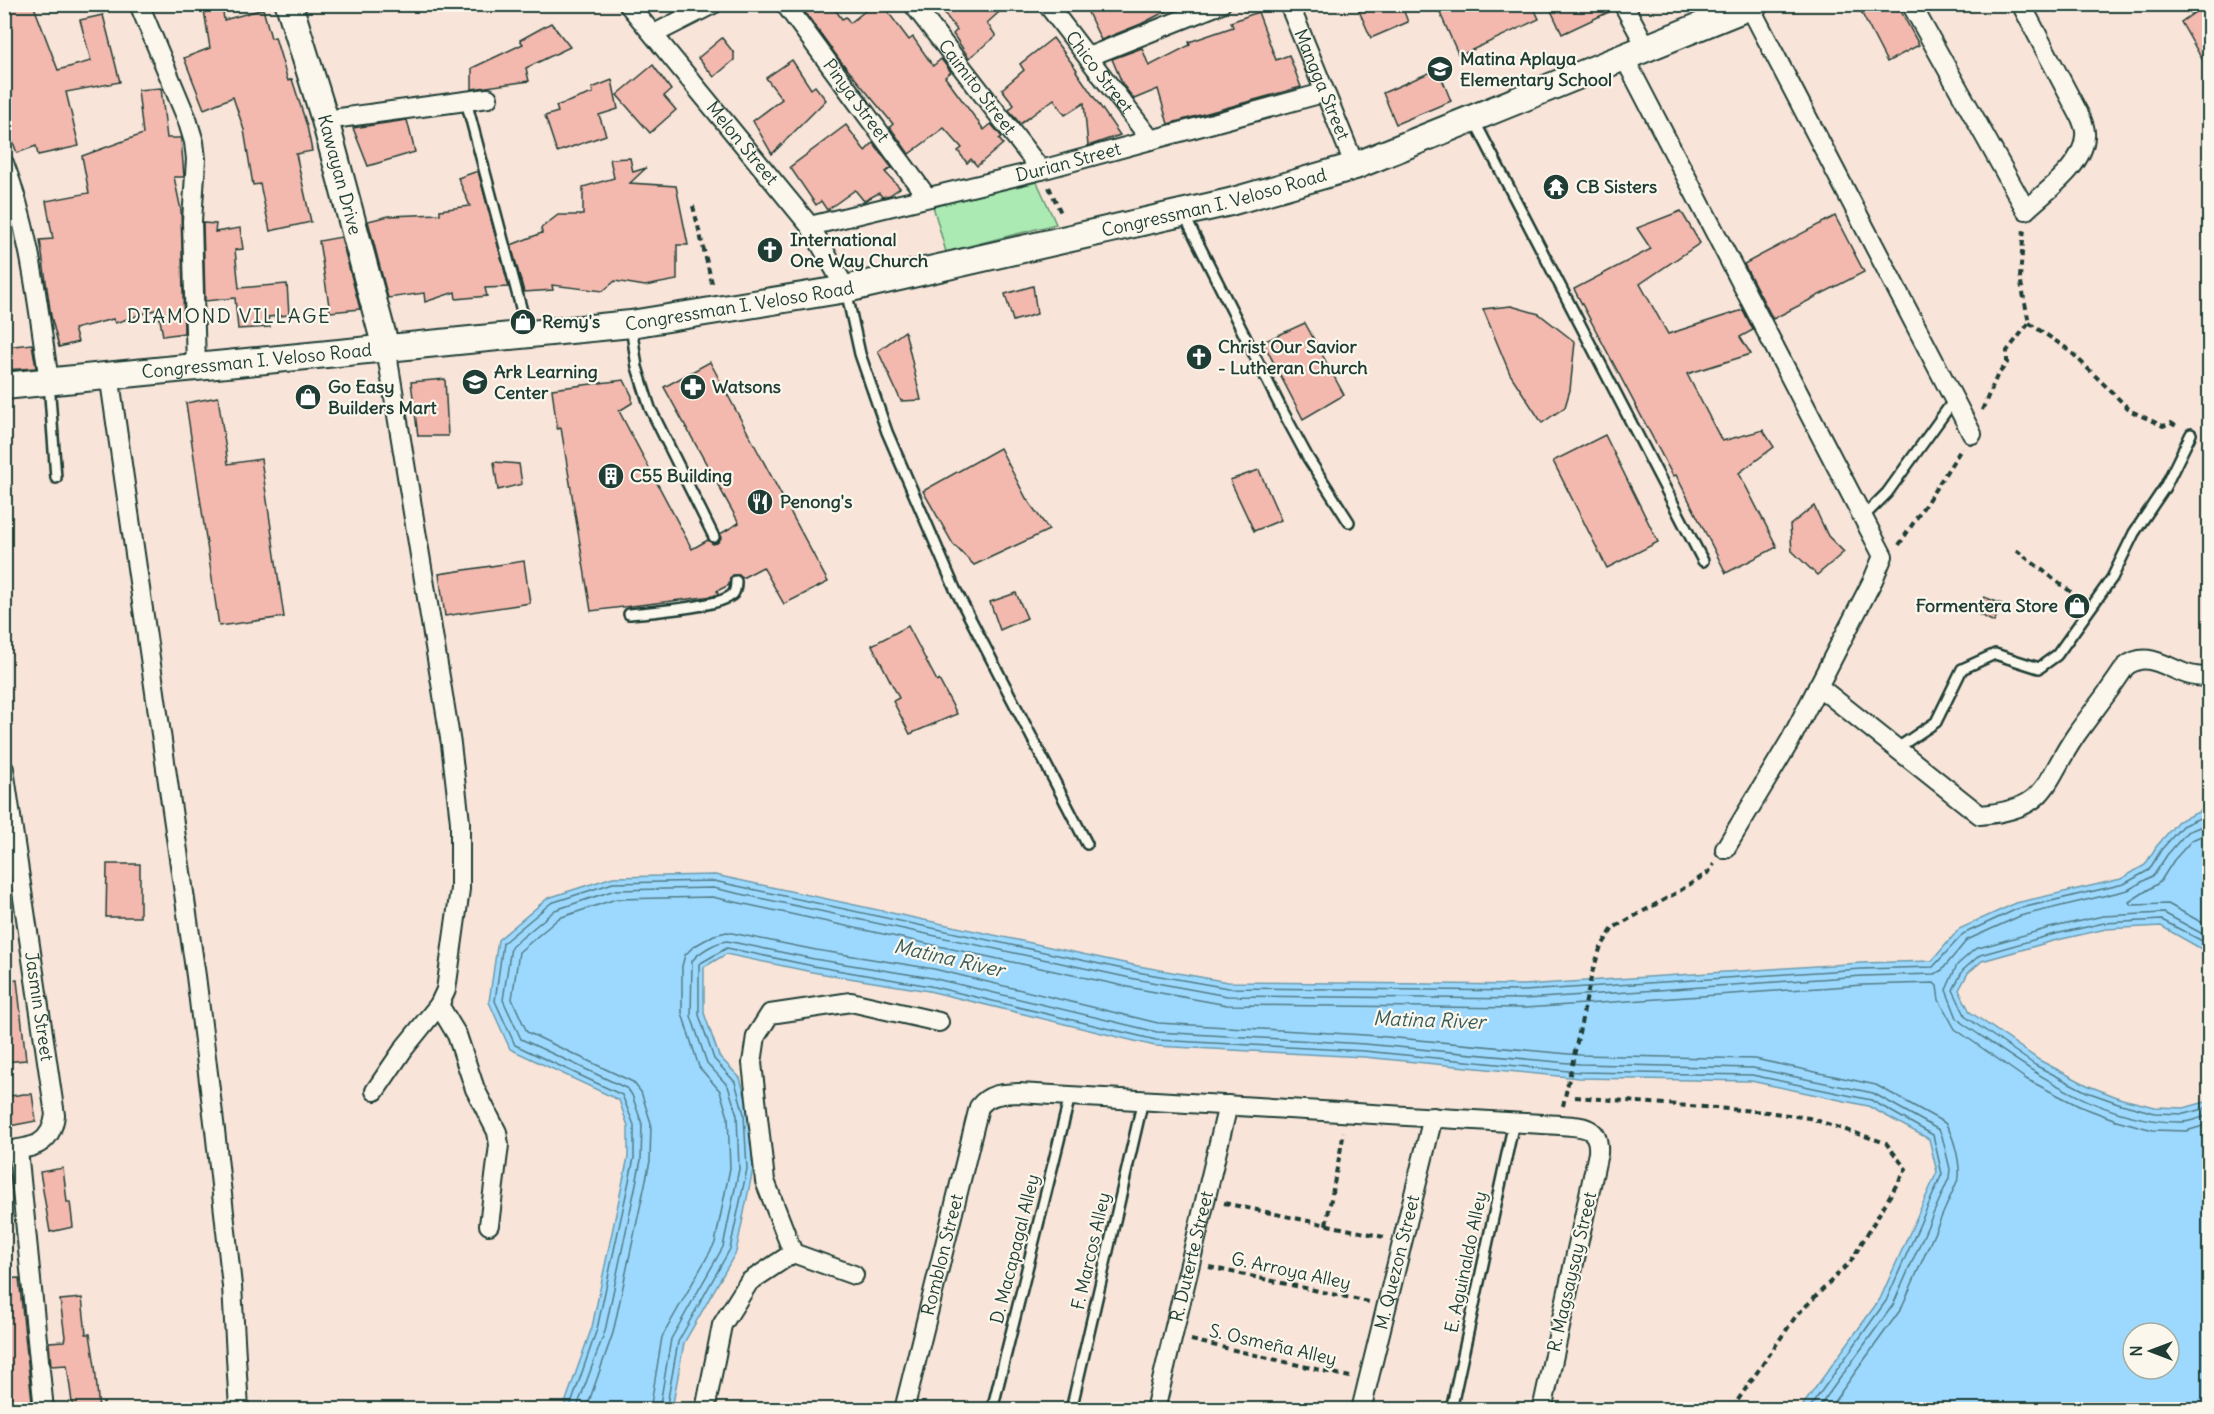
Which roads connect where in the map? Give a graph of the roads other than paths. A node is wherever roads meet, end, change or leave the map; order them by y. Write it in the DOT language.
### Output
graph roads {
  1 [pos="139,4"];
  2 [pos="289,4"];
  3 [pos="628,4"];
  4 [pos="713,4"];
  5 [pos="784,4"];
  6 [pos="913,4"];
  7 [pos="1047,4"];
  8 [pos="1221,4"];
  9 [pos="1289,4"];
  10 [pos="1623,4"];
  11 [pos="1911,4"];
  12 [pos="2021,4"];
  13 [pos="1753,6"];
  14 [pos="654,34"];
  15 [pos="1647,48"];
  16 [pos="1088,57"];
  17 [pos="1624,57"];
  18 [pos="1323,93"];
  19 [pos="488,98"];
  20 [pos="466,101"];
  21 [pos="1473,118"];
  22 [pos="325,120"];
  23 [pos="1151,140"];
  24 [pos="4,163"];
  25 [pos="1355,165"];
  26 [pos="1041,170"];
  27 [pos="927,197"];
  28 [pos="1183,213"];
  29 [pos="810,226"];
  30 [pos="846,289"];
  31 [pos="631,324"];
  32 [pos="528,334"];
  33 [pos="386,348"];
  34 [pos="196,366"];
  35 [pos="109,374"];
  36 [pos="49,381"];
  37 [pos="4,386"];
  38 [pos="1954,400"];
  39 [pos="1972,434"];
  40 [pos="2192,434"];
  41 [pos="56,478"];
  42 [pos="1863,517"];
  43 [pos="1349,522"];
  44 [pos="714,537"];
  45 [pos="1703,561"];
  46 [pos="736,581"];
  47 [pos="629,614"];
  48 [pos="2210,676"];
  49 [pos="1818,686"];
  50 [pos="1896,749"];
  51 [pos="4,769"];
  52 [pos="1087,844"];
  53 [pos="1725,849"];
  54 [pos="439,1005"];
  55 [pos="939,1022"];
  56 [pos="375,1091"];
  57 [pos="1070,1096"];
  58 [pos="1143,1100"];
  59 [pos="1228,1105"];
  60 [pos="1433,1117"];
  61 [pos="1514,1122"];
  62 [pos="11,1150"];
  63 [pos="489,1225"];
  64 [pos="793,1253"];
  65 [pos="854,1275"];
  66 [pos="44,1410"];
  67 [pos="239,1410"];
  68 [pos="705,1410"];
  69 [pos="904,1410"];
  70 [pos="992,1410"];
  71 [pos="1071,1410"];
  72 [pos="1155,1410"];
  73 [pos="1361,1410"];
  74 [pos="1450,1410"];
  75 [pos="1542,1410"];
  1 -- 34 [label="street"];
  2 -- 22 [label="main road, Kawayan Drive"];
  3 -- 14 [label="street, Melon Street"];
  4 -- 14 [label="street"];
  5 -- 27 [label="street, Pinya Street"];
  6 -- 26 [label="street, Caimito Street"];
  7 -- 16 [label="street, Chico Street"];
  8 -- 16 [label="street"];
  9 -- 18 [label="street, Mangga Street"];
  10 -- 15 [label="street"];
  11 -- 12 [label="street"];
  13 -- 15 [label="main road, Congressman I. Veloso Road"];
  13 -- 38 [label="street"];
  14 -- 29 [label="street, Melon Street"];
  15 -- 17 [label="main road, Congressman I. Veloso Road"];
  16 -- 23 [label="street, Chico Street"];
  17 -- 21 [label="main road, Congressman I. Veloso Road"];
  17 -- 42 [label="street"];
  18 -- 23 [label="street, Durian Street"];
  18 -- 25 [label="street, Mangga Street"];
  19 -- 20 [label="street"];
  20 -- 22 [label="street"];
  20 -- 32 [label="lane"];
  21 -- 25 [label="main road, Congressman I. Veloso Road"];
  21 -- 45 [label="lane"];
  22 -- 33 [label="main road, Kawayan Drive"];
  23 -- 26 [label="street, Durian Street"];
  24 -- 36 [label="street"];
  25 -- 28 [label="main road, Congressman I. Veloso Road"];
  26 -- 27 [label="street, Durian Street"];
  27 -- 29 [label="street, Durian Street"];
  28 -- 30 [label="main road, Congressman I. Veloso Road"];
  28 -- 43 [label="lane"];
  29 -- 30 [label="street, Melon Street"];
  30 -- 31 [label="main road, Congressman I. Veloso Road"];
  30 -- 52 [label="lane"];
  31 -- 32 [label="main road, Congressman I. Veloso Road"];
  31 -- 44 [label="lane"];
  32 -- 33 [label="main road, Congressman I. Veloso Road"];
  33 -- 34 [label="main road, Congressman I. Veloso Road"];
  33 -- 54 [label="street"];
  34 -- 35 [label="main road, Congressman I. Veloso Road"];
  35 -- 36 [label="main road, Congressman I. Veloso Road"];
  35 -- 67 [label="street"];
  36 -- 37 [label="main road, Congressman I. Veloso Road"];
  36 -- 41 [label="lane"];
  38 -- 39 [label="street"];
  38 -- 42 [label="lane"];
  40 -- 50 [label="lane"];
  42 -- 49 [label="street"];
  46 -- 47 [label="lane"];
  48 -- 50 [label="street"];
  49 -- 50 [label="street"];
  49 -- 53 [label="street"];
  51 -- 62 [label="street, Jasmin Street"];
  54 -- 56 [label="street"];
  54 -- 63 [label="street"];
  55 -- 64 [label="street"];
  57 -- 58 [label="street"];
  57 -- 69 [label="street, Romblon Street"];
  57 -- 70 [label="lane, D. Macapagal Alley"];
  58 -- 59 [label="street"];
  58 -- 71 [label="lane, F. Marcos Alley"];
  59 -- 60 [label="street"];
  59 -- 72 [label="street, R. Duterte Street"];
  60 -- 61 [label="street"];
  60 -- 73 [label="street, M. Quezon Street"];
  61 -- 74 [label="lane, E. Aguinaldo Alley"];
  61 -- 75 [label="street, R. Magsaysay Street"];
  62 -- 66 [label="street"];
  64 -- 65 [label="street"];
  64 -- 68 [label="street"];
}
